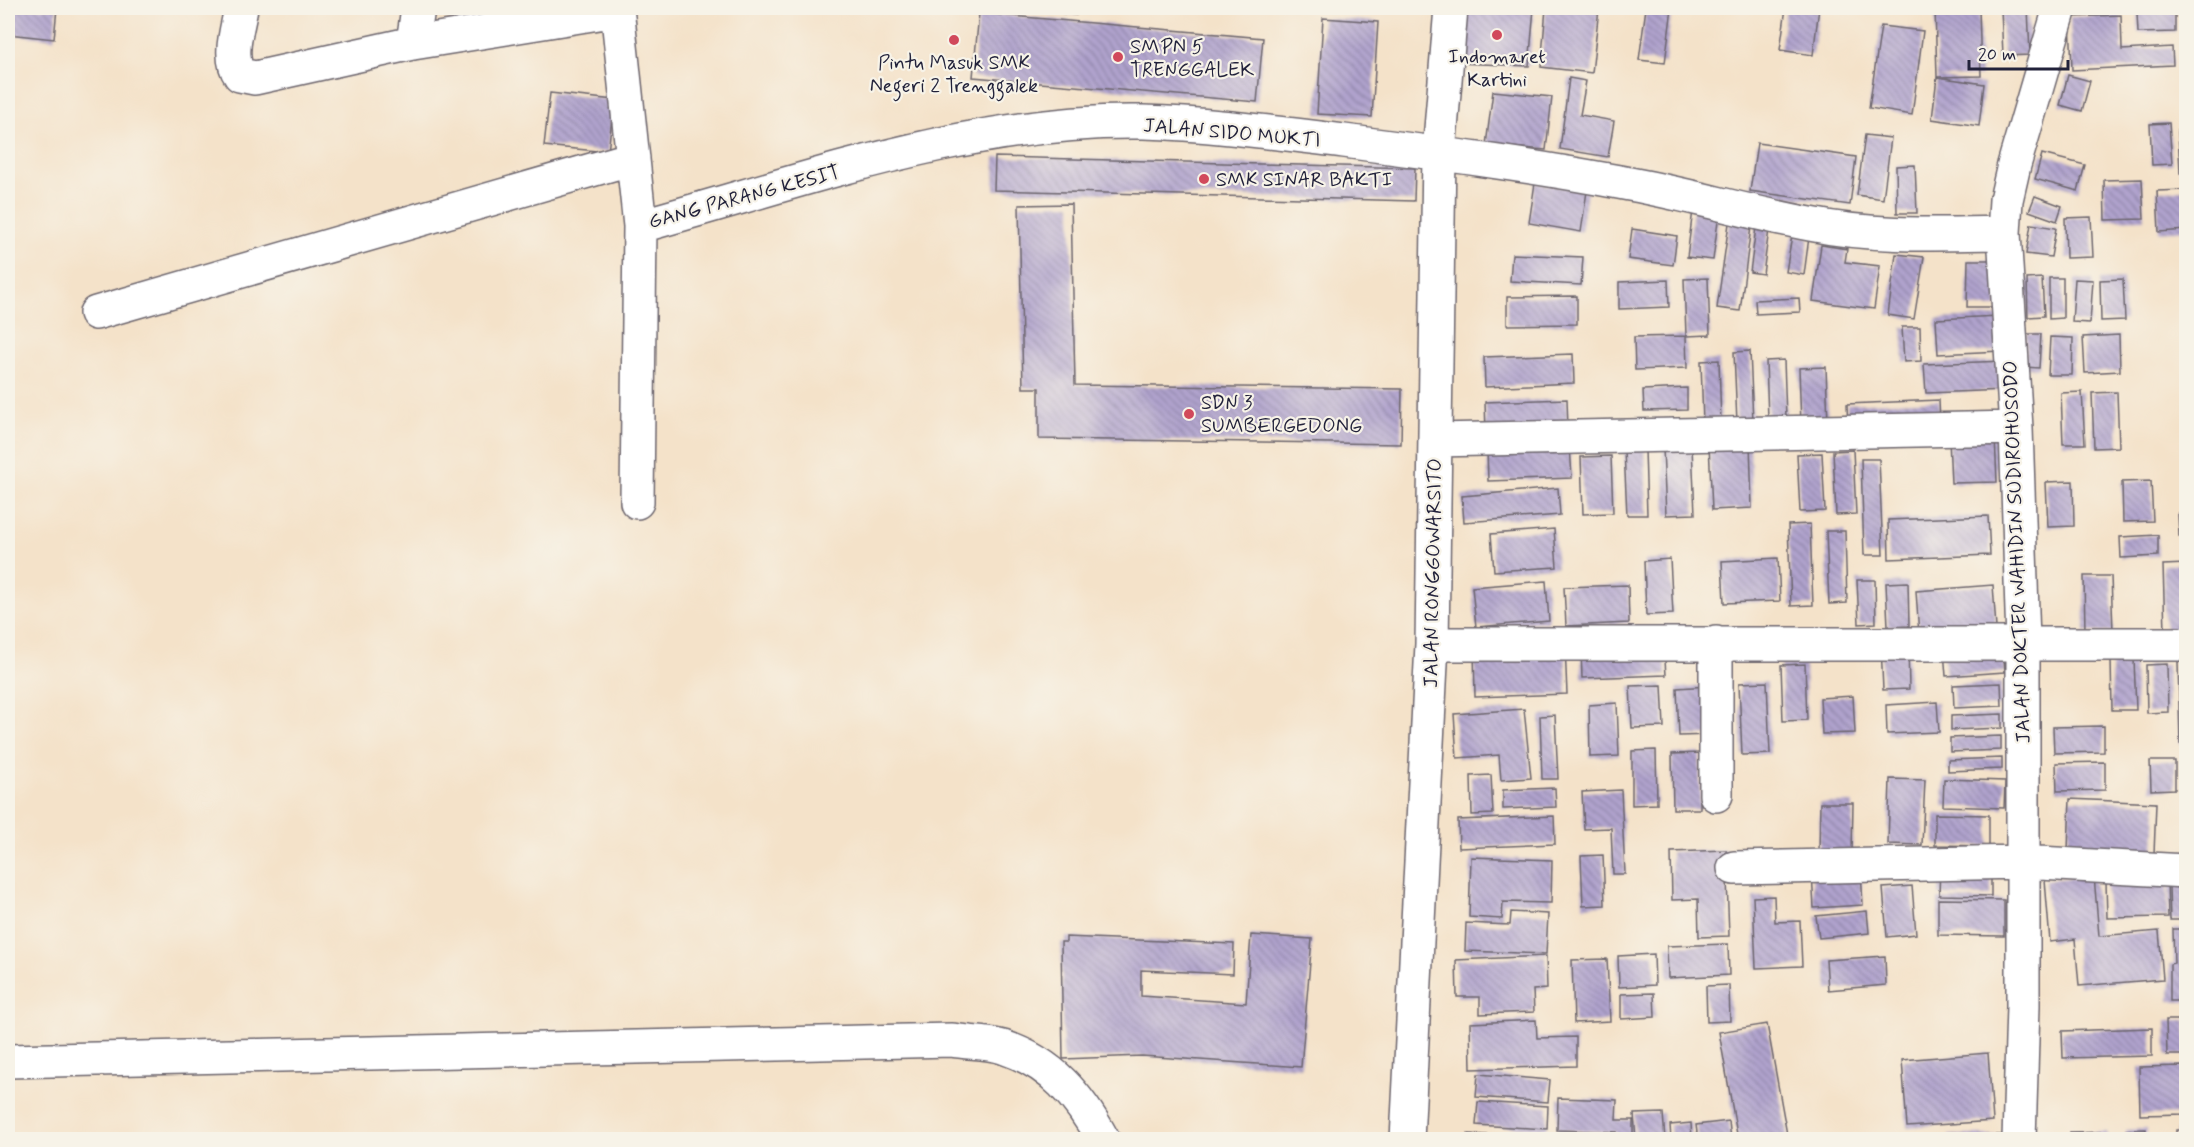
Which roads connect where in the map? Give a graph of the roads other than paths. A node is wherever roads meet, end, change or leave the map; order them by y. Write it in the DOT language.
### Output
graph roads {
  1 [pos="241,8"];
  2 [pos="418,8"];
  3 [pos="1451,8"];
  4 [pos="2060,8"];
  5 [pos="617,9"];
  6 [pos="413,43"];
  7 [pos="988,134"];
  8 [pos="1439,153"];
  9 [pos="633,158"];
  10 [pos="640,226"];
  11 [pos="2004,233"];
  12 [pos="96,313"];
  13 [pos="2016,429"];
  14 [pos="1435,440"];
  15 [pos="637,502"];
  16 [pos="2023,642"];
  17 [pos="1716,643"];
  18 [pos="1432,644"];
  19 [pos="2187,644"];
  20 [pos="1716,795"];
  21 [pos="2022,862"];
  22 [pos="1734,868"];
  23 [pos="2187,871"];
  24 [pos="8,1061"];
  25 [pos="1103,1140"];
  26 [pos="1407,1140"];
  27 [pos="2019,1140"];
  1 -- 6 [label="street"];
  2 -- 6 [label="street"];
  3 -- 8 [label="street, JALAN RONGGOWARSITO"];
  4 -- 11 [label="street, JALAN DOKTER WAHIDIN SUDIROHUSODO"];
  5 -- 6 [label="street"];
  5 -- 9 [label="street, GANG PARANG KESIT"];
  7 -- 8 [label="street, JALAN SIDO MUKTI"];
  7 -- 10 [label="street, GANG PARANG KESIT"];
  8 -- 11 [label="street, JALAN SIDO MUKTI"];
  8 -- 14 [label="street, JALAN RONGGOWARSITO"];
  9 -- 10 [label="street, GANG PARANG KESIT"];
  9 -- 12 [label="street"];
  10 -- 15 [label="street"];
  11 -- 13 [label="street, JALAN DOKTER WAHIDIN SUDIROHUSODO"];
  13 -- 14 [label="street"];
  13 -- 16 [label="street, JALAN DOKTER WAHIDIN SUDIROHUSODO"];
  14 -- 18 [label="street, JALAN RONGGOWARSITO"];
  16 -- 17 [label="street"];
  16 -- 19 [label="street"];
  16 -- 21 [label="street, JALAN DOKTER WAHIDIN SUDIROHUSODO"];
  17 -- 18 [label="street"];
  17 -- 20 [label="street"];
  18 -- 26 [label="street, JALAN RONGGOWARSITO"];
  21 -- 22 [label="street"];
  21 -- 23 [label="street"];
  21 -- 27 [label="street, JALAN DOKTER WAHIDIN SUDIROHUSODO"];
  24 -- 25 [label="street"];
}
